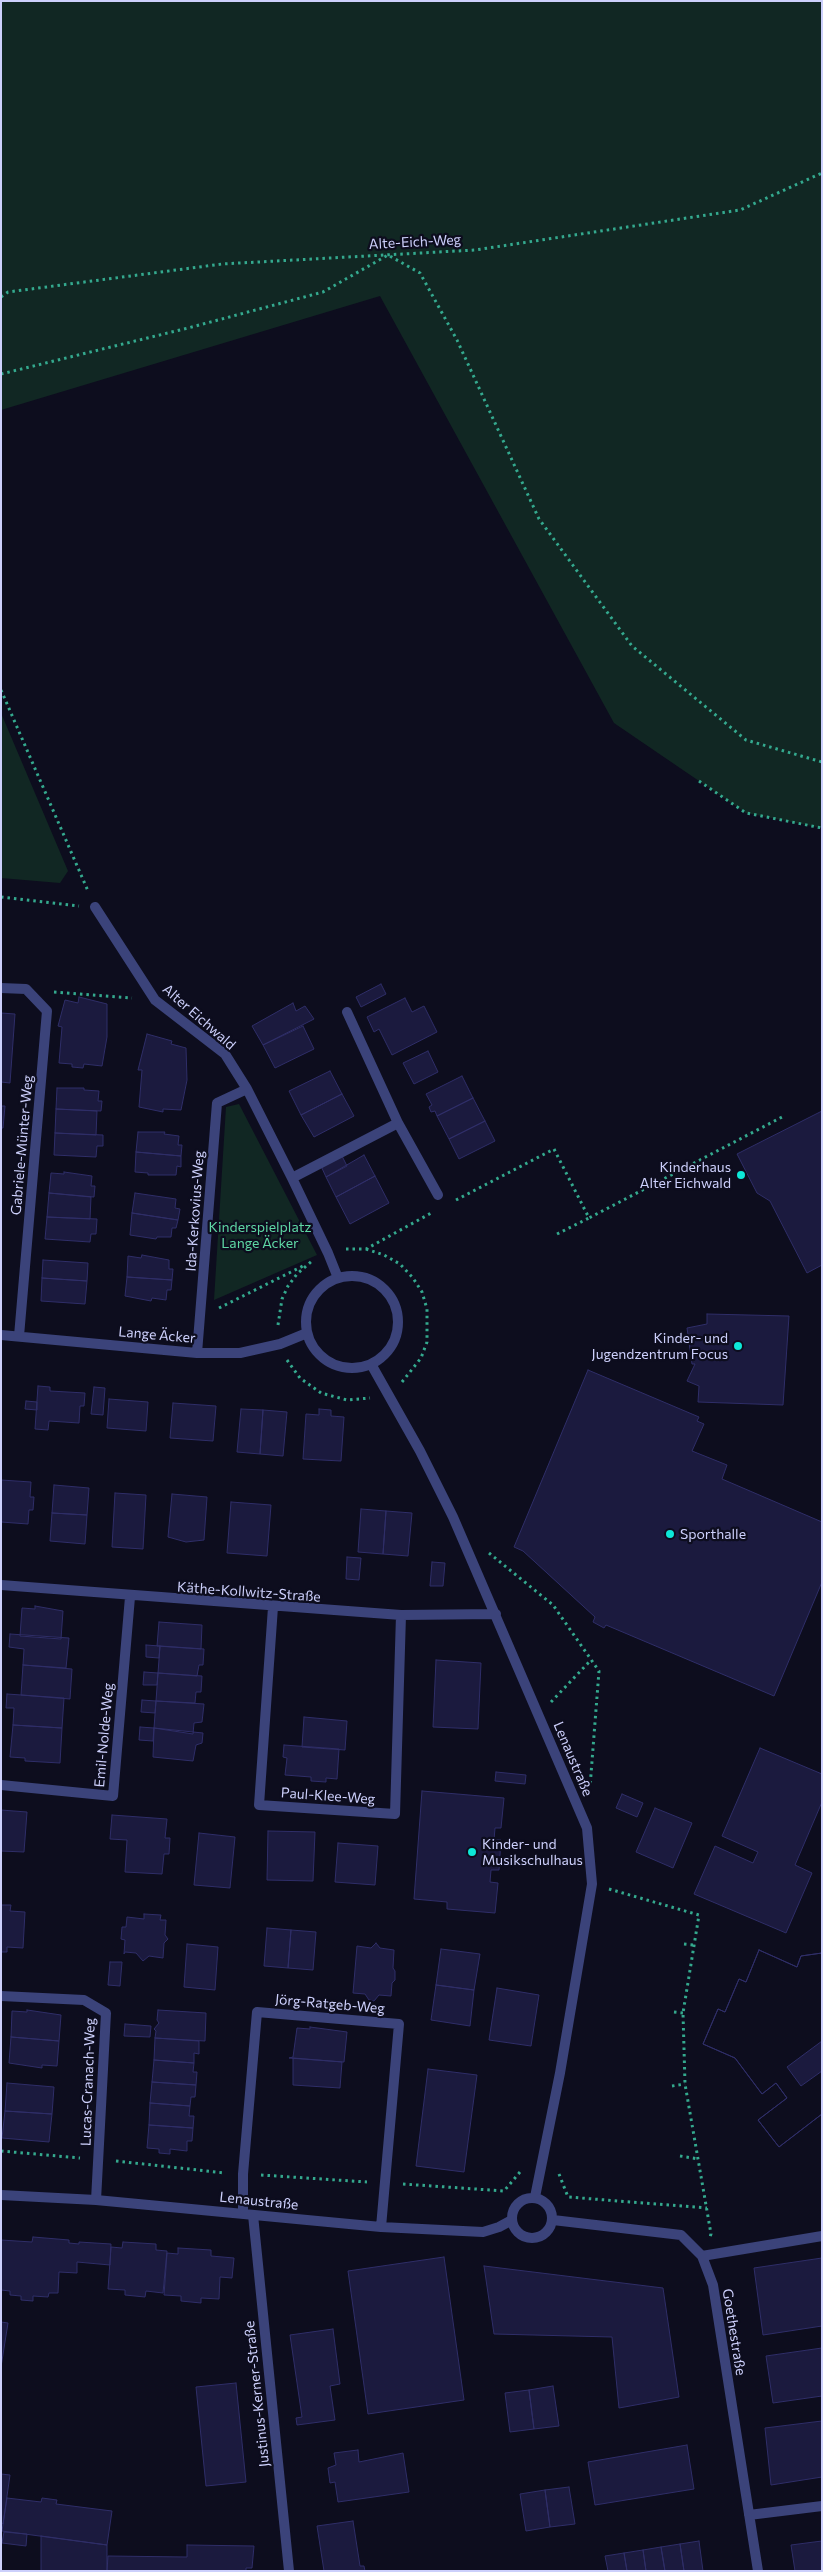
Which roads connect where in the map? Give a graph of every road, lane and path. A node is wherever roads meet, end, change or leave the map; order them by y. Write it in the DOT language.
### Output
graph roads {
  1 [pos="822,173"];
  2 [pos="388,254"];
  3 [pos="1,296"];
  4 [pos="1,374"];
  5 [pos="1,690"];
  6 [pos="822,762"];
  7 [pos="699,781"];
  8 [pos="822,828"];
  9 [pos="1,897"];
  10 [pos="95,907"];
  11 [pos="1,988"];
  12 [pos="26,990"];
  13 [pos="155,1000"];
  14 [pos="347,1012"];
  15 [pos="247,1090"];
  16 [pos="784,1116"];
  17 [pos="398,1123"];
  18 [pos="292,1178"];
  19 [pos="438,1195"];
  20 [pos="447,1204"];
  21 [pos="439,1209"];
  22 [pos="590,1218"];
  23 [pos="557,1234"];
  24 [pos="366,1249"];
  25 [pos="328,1253"];
  26 [pos="308,1263"];
  27 [pos="338,1278"];
  28 [pos="201,1317"];
  29 [pos="307,1333"];
  30 [pos="1,1336"];
  31 [pos="19,1336"];
  32 [pos="280,1344"];
  33 [pos="197,1353"];
  34 [pos="371,1364"];
  35 [pos="386,1392"];
  36 [pos="487,1552"];
  37 [pos="1,1585"];
  38 [pos="130,1597"];
  39 [pos="273,1608"];
  40 [pos="496,1614"];
  41 [pos="401,1615"];
  42 [pos="591,1660"];
  43 [pos="539,1715"];
  44 [pos="1,1785"];
  45 [pos="590,1789"];
  46 [pos="592,1884"];
  47 [pos="684,1944"];
  48 [pos="694,1946"];
  49 [pos="1,1996"];
  50 [pos="674,2012"];
  51 [pos="683,2013"];
  52 [pos="685,2084"];
  53 [pos="672,2086"];
  54 [pos="1,2151"];
  55 [pos="680,2156"];
  56 [pos="99,2159"];
  57 [pos="699,2159"];
  58 [pos="541,2168"];
  59 [pos="243,2174"];
  60 [pos="384,2183"];
  61 [pos="1,2195"];
  62 [pos="535,2197"];
  63 [pos="96,2200"];
  64 [pos="707,2208"];
  65 [pos="248,2214"];
  66 [pos="512,2220"];
  67 [pos="553,2220"];
  68 [pos="381,2227"];
  69 [pos="822,2236"];
  70 [pos="702,2256"];
  71 [pos="822,2506"];
  72 [pos="749,2515"];
  73 [pos="289,2571"];
  74 [pos="758,2571"];
  1 -- 2 [label="path, Alte-Eich-Weg"];
  2 -- 3 [label="path, Alte-Eich-Weg"];
  2 -- 4 [label="path"];
  2 -- 6 [label="path"];
  5 -- 10 [label="path"];
  7 -- 8 [label="path"];
  9 -- 10 [label="path"];
  10 -- 13 [label="street, Alter Eichwald"];
  11 -- 12 [label="street"];
  12 -- 13 [label="path"];
  12 -- 31 [label="street, Gabriele-Münter-Weg"];
  13 -- 15 [label="street, Alter Eichwald"];
  14 -- 17 [label="street"];
  15 -- 18 [label="street, Alter Eichwald"];
  15 -- 28 [label="street, Ida-Kerkovius-Weg"];
  16 -- 22 [label="path"];
  17 -- 18 [label="street"];
  17 -- 19 [label="street"];
  18 -- 25 [label="street, Alter Eichwald"];
  20 -- 22 [label="path"];
  21 -- 24 [label="path"];
  22 -- 23 [label="path"];
  24 -- 25 [label="path"];
  24 -- 35 [label="path"];
  25 -- 26 [label="path"];
  25 -- 27 [label="street, Alter Eichwald"];
  26 -- 28 [label="path"];
  26 -- 32 [label="path"];
  27 -- 29 [label="street"];
  27 -- 34 [label="street"];
  28 -- 33 [label="street, Ida-Kerkovius-Weg"];
  29 -- 32 [label="street, Lange Äcker"];
  29 -- 34 [label="street"];
  30 -- 31 [label="street, Lange Äcker"];
  31 -- 33 [label="street, Lange Äcker"];
  32 -- 33 [label="street, Lange Äcker"];
  32 -- 35 [label="path"];
  34 -- 35 [label="street, Lenaustraße"];
  35 -- 40 [label="street, Lenaustraße"];
  36 -- 42 [label="path"];
  37 -- 38 [label="street, Käthe-Kollwitz-Straße"];
  38 -- 39 [label="street, Käthe-Kollwitz-Straße"];
  38 -- 44 [label="street, Emil-Nolde-Weg"];
  39 -- 41 [label="street, Käthe-Kollwitz-Straße"];
  39 -- 41 [label="street, Paul-Klee-Weg"];
  40 -- 41 [label="street, Käthe-Kollwitz-Straße"];
  40 -- 43 [label="street, Lenaustraße"];
  42 -- 43 [label="path"];
  42 -- 45 [label="path"];
  43 -- 46 [label="street, Lenaustraße"];
  46 -- 48 [label="path"];
  46 -- 58 [label="street, Lenaustraße"];
  47 -- 48 [label="path"];
  48 -- 51 [label="path"];
  49 -- 56 [label="street, Lucas-Cranach-Weg"];
  50 -- 51 [label="path"];
  51 -- 52 [label="path"];
  52 -- 53 [label="path"];
  52 -- 57 [label="path"];
  54 -- 56 [label="path"];
  55 -- 57 [label="path"];
  56 -- 59 [label="path"];
  56 -- 63 [label="street, Lucas-Cranach-Weg"];
  57 -- 64 [label="path"];
  58 -- 60 [label="path"];
  58 -- 62 [label="street, Lenaustraße"];
  58 -- 64 [label="path"];
  59 -- 60 [label="path"];
  59 -- 60 [label="street, Jörg-Ratgeb-Weg"];
  59 -- 65 [label="street, Jörg-Ratgeb-Weg"];
  60 -- 68 [label="street, Jörg-Ratgeb-Weg"];
  61 -- 63 [label="street, Lenaustraße"];
  62 -- 66 [label="street"];
  62 -- 67 [label="street"];
  63 -- 65 [label="street, Lenaustraße"];
  64 -- 70 [label="path"];
  65 -- 68 [label="street, Lenaustraße"];
  65 -- 73 [label="street, Justinus-Kerner-Straße"];
  66 -- 67 [label="street"];
  66 -- 68 [label="street, Lenaustraße"];
  67 -- 70 [label="street, Goethestraße"];
  69 -- 70 [label="street"];
  70 -- 72 [label="street, Goethestraße"];
  71 -- 72 [label="street"];
  72 -- 74 [label="street, Goethestraße"];
}
